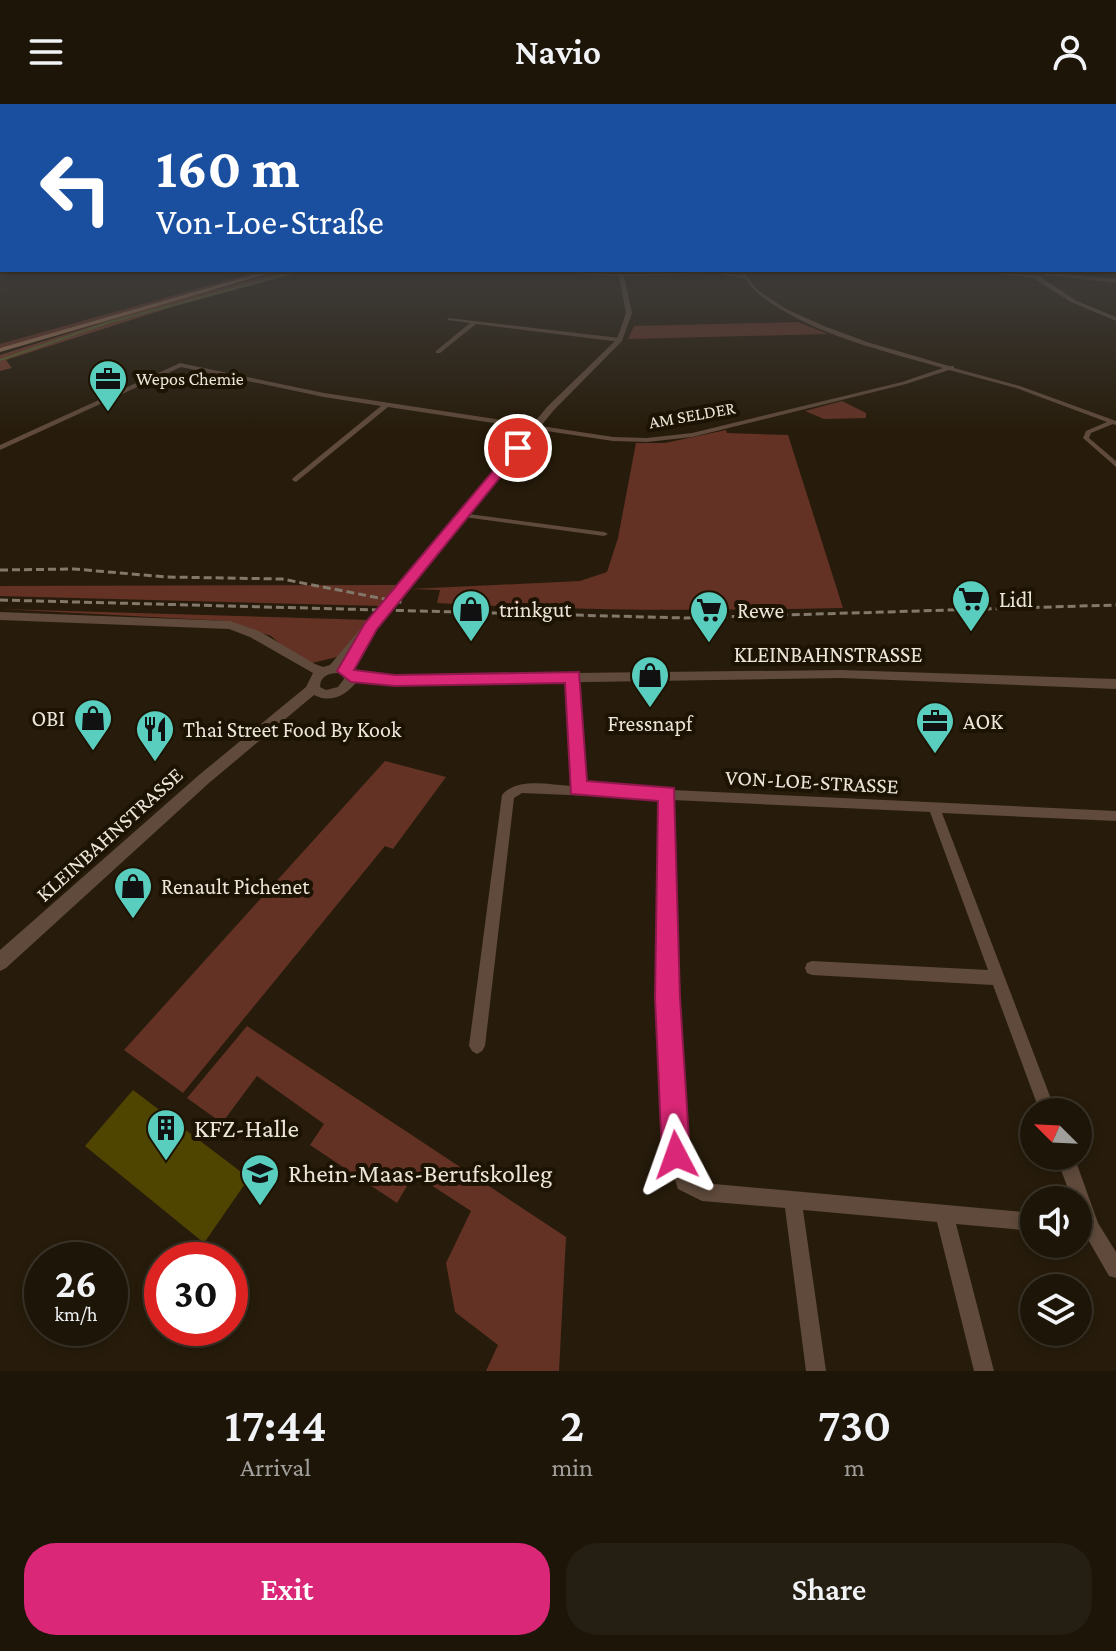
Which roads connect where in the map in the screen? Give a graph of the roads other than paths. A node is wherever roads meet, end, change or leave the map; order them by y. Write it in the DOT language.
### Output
graph roads {
  1 [pos="125,314"];
  2 [pos="628,314"];
  3 [pos="793,314"];
  4 [pos="449,319"];
  5 [pos="475,322"];
  6 [pos="620,340"];
  7 [pos="0,350"];
  8 [pos="438,352"];
  9 [pos="952,367"];
  10 [pos="386,405"];
  11 [pos="1115,422"];
  12 [pos="535,427"];
  13 [pos="0,448"];
  14 [pos="1116,465"];
  15 [pos="296,480"];
  16 [pos="464,515"];
  17 [pos="604,534"];
  18 [pos="0,616"];
  19 [pos="573,677"];
  20 [pos="331,680"];
  21 [pos="1116,684"];
  22 [pos="578,789"];
  23 [pos="667,793"];
  24 [pos="934,807"];
  25 [pos="1116,816"];
  26 [pos="0,962"];
  27 [pos="812,968"];
  28 [pos="999,978"];
  29 [pos="477,1046"];
  30 [pos="1043,1098"];
  31 [pos="793,1200"];
  32 [pos="944,1214"];
  33 [pos="1020,1221"];
  34 [pos="1092,1236"];
  35 [pos="1116,1269"];
  36 [pos="816,1371"];
  37 [pos="984,1371"];
  1 -- 7 [label="main road"];
  2 -- 6 [label="street"];
  3 -- 9 [label="street"];
  4 -- 5 [label="street"];
  5 -- 6 [label="street"];
  5 -- 8 [label="street"];
  6 -- 12 [label="street"];
  9 -- 11 [label="street"];
  9 -- 12 [label="street, AM SELDER"];
  10 -- 12 [label="street, AM SELDER"];
  10 -- 13 [label="street, AM SELDER"];
  10 -- 15 [label="street"];
  11 -- 14 [label="street"];
  12 -- 16 [label="street"];
  16 -- 17 [label="street"];
  16 -- 20 [label="street"];
  18 -- 20 [label="street"];
  19 -- 20 [label="street, KLEINBAHNSTRASSE"];
  19 -- 21 [label="street, KLEINBAHNSTRASSE"];
  19 -- 22 [label="street"];
  20 -- 26 [label="street, KLEINBAHNSTRASSE"];
  22 -- 23 [label="street, VON-LOE-STRASSE"];
  22 -- 29 [label="street, VON-LOE-STRASSE"];
  23 -- 24 [label="street, VON-LOE-STRASSE"];
  23 -- 31 [label="street"];
  24 -- 25 [label="street, VON-LOE-STRASSE"];
  24 -- 28 [label="street"];
  27 -- 28 [label="street"];
  28 -- 30 [label="street"];
  31 -- 32 [label="street"];
  31 -- 36 [label="street"];
  32 -- 33 [label="street"];
  32 -- 37 [label="street"];
  34 -- 35 [label="street"];
}
